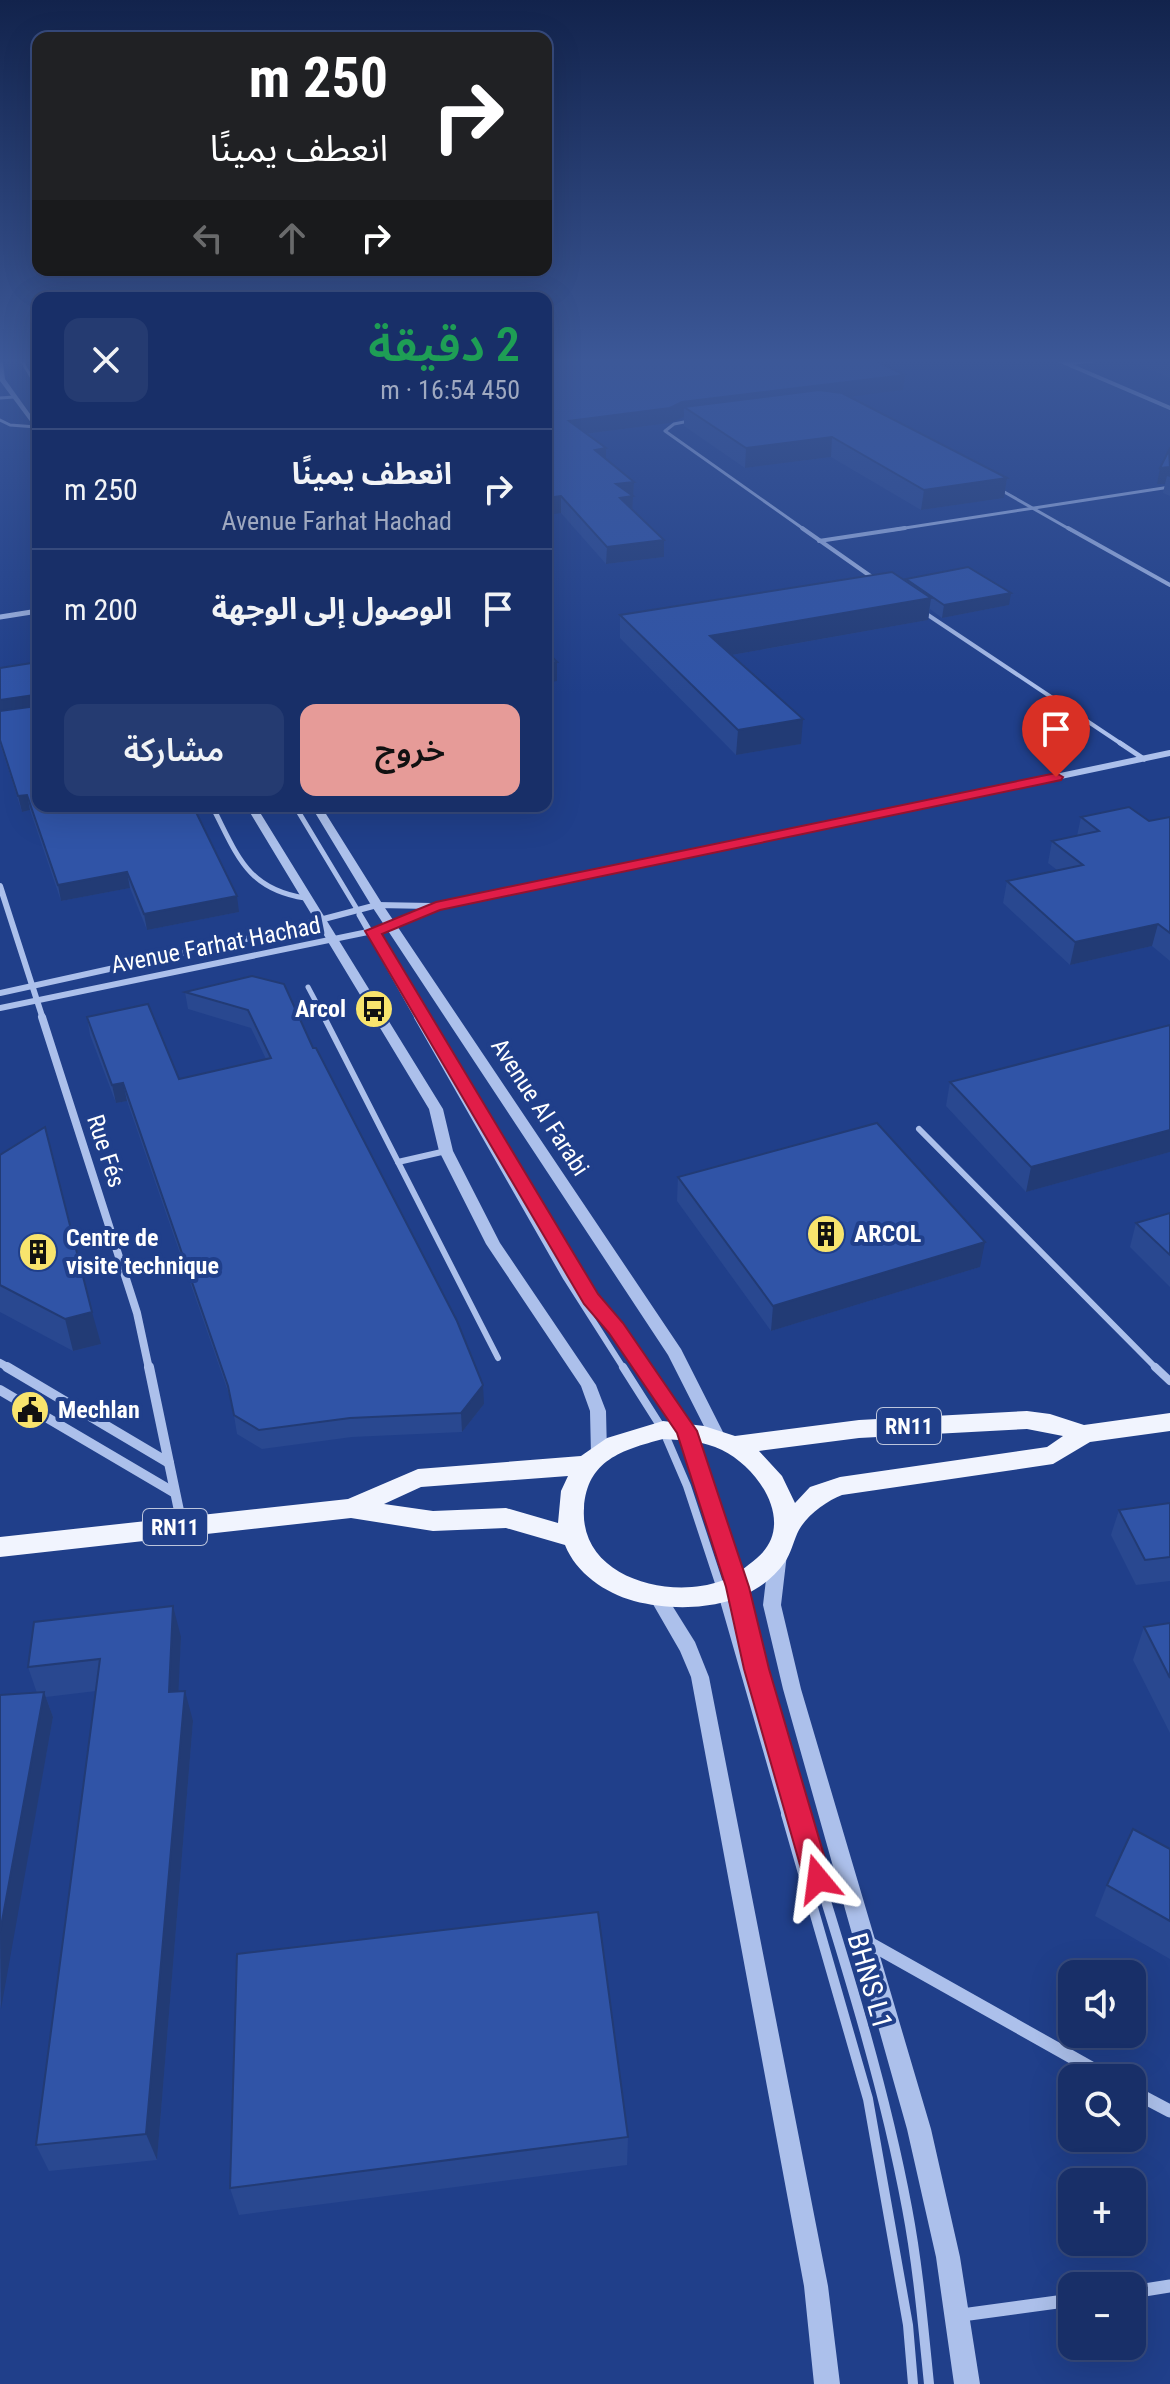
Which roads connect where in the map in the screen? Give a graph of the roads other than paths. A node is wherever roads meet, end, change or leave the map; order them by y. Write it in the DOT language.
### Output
graph roads {
  1 [pos="721,471"];
  2 [pos="993,486"];
  3 [pos="1170,487"];
  4 [pos="1035,508"];
  5 [pos="819,541"];
  6 [pos="882,584"];
  7 [pos="1170,585"];
  8 [pos="919,609"];
  9 [pos="32,612"];
  10 [pos="0,617"];
  11 [pos="1170,753"];
  12 [pos="1144,759"];
  13 [pos="215,812"];
  14 [pos="255,812"];
  15 [pos="298,812"];
  16 [pos="320,812"];
  17 [pos="0,886"];
  18 [pos="305,898"];
  19 [pos="377,905"];
  20 [pos="436,907"];
  21 [pos="358,910"];
  22 [pos="319,918"];
  23 [pos="392,927"];
  24 [pos="369,932"];
  25 [pos="331,940"];
  26 [pos="31,987"];
  27 [pos="308,987"];
  28 [pos="0,993"];
  29 [pos="36,1000"];
  30 [pos="0,1008"];
  31 [pos="919,1129"];
  32 [pos="446,1151"];
  33 [pos="398,1162"];
  34 [pos="498,1358"];
  35 [pos="0,1363"];
  36 [pos="1170,1381"];
  37 [pos="0,1390"];
  38 [pos="1170,1422"];
  39 [pos="675,1430"];
  40 [pos="1084,1434"];
  41 [pos="726,1442"];
  42 [pos="593,1459"];
  43 [pos="169,1463"];
  44 [pos="175,1493"];
  45 [pos="351,1508"];
  46 [pos="182,1526"];
  47 [pos="786,1527"];
  48 [pos="573,1537"];
  49 [pos="0,1547"];
  50 [pos="778,1553"];
  51 [pos="730,1591"];
  52 [pos="659,1599"];
  53 [pos="863,1940"];
  54 [pos="1084,2064"];
  55 [pos="1146,2098"];
  56 [pos="1170,2111"];
  57 [pos="1170,2286"];
  58 [pos="1146,2290"];
  59 [pos="1058,2302"];
  60 [pos="957,2316"];
  61 [pos="827,2384"];
  62 [pos="913,2384"];
  63 [pos="929,2384"];
  64 [pos="967,2384"];
  1 -- 5 [label="lane"];
  2 -- 4 [label="lane"];
  3 -- 4 [label="lane"];
  4 -- 5 [label="lane"];
  4 -- 7 [label="lane"];
  5 -- 6 [label="lane"];
  8 -- 12 [label="lane"];
  9 -- 10 [label="street"];
  11 -- 12 [label="street, Avenue Farhat Hachad"];
  12 -- 20 [label="street, Avenue Farhat Hachad"];
  13 -- 18 [label="lane"];
  14 -- 18 [label="street"];
  15 -- 21 [label="lane, BHNS L1"];
  16 -- 19 [label="street, Avenue Al Farabi"];
  17 -- 26 [label="street, Rue Fés"];
  18 -- 22 [label="street"];
  19 -- 20 [label="street, Avenue Farhat Hachad"];
  19 -- 21 [label="street, Avenue Farhat Hachad"];
  19 -- 23 [label="street, Avenue Al Farabi"];
  20 -- 23 [label="street, Avenue Farhat Hachad"];
  21 -- 22 [label="street, Avenue Farhat Hachad"];
  21 -- 24 [label="lane, BHNS L1"];
  22 -- 25 [label="street"];
  22 -- 26 [label="street, Avenue Farhat Hachad"];
  23 -- 24 [label="street, Avenue Farhat Hachad"];
  23 -- 41 [label="street, Avenue Al Farabi"];
  24 -- 25 [label="street, Avenue Farhat Hachad"];
  24 -- 39 [label="lane, BHNS L1"];
  24 -- 39 [label="lane, BHNS L1"];
  25 -- 29 [label="street, Avenue Farhat Hachad"];
  25 -- 32 [label="street"];
  26 -- 28 [label="street, Avenue Farhat Hachad"];
  26 -- 29 [label="street, Rue Fés"];
  27 -- 33 [label="lane"];
  29 -- 30 [label="street, Avenue Farhat Hachad"];
  29 -- 43 [label="street, Rue Fés"];
  31 -- 36 [label="lane"];
  32 -- 33 [label="lane"];
  32 -- 42 [label="street"];
  33 -- 34 [label="lane"];
  35 -- 43 [label="street"];
  37 -- 44 [label="street"];
  38 -- 40 [label="main road, RN11"];
  39 -- 41 [label="main road, RN11"];
  39 -- 42 [label="main road, RN11"];
  39 -- 51 [label="lane, BHNS L1"];
  39 -- 51 [label="lane, BHNS L1"];
  40 -- 41 [label="main road, RN11"];
  40 -- 47 [label="main road, RN11"];
  41 -- 47 [label="main road, RN11"];
  42 -- 45 [label="main road, RN11"];
  42 -- 48 [label="main road"];
  43 -- 44 [label="street, Rue Fés"];
  44 -- 46 [label="street, Rue Fés"];
  45 -- 46 [label="main road, RN11"];
  45 -- 48 [label="main road, RN11"];
  46 -- 49 [label="main road, RN11"];
  47 -- 50 [label="main road, RN11"];
  48 -- 52 [label="main road"];
  50 -- 51 [label="main road"];
  50 -- 53 [label="street"];
  51 -- 52 [label="main road"];
  51 -- 62 [label="lane, BHNS L1"];
  51 -- 63 [label="lane, BHNS L1"];
  52 -- 61 [label="street"];
  53 -- 54 [label="street"];
  53 -- 60 [label="street"];
  55 -- 56 [label="street"];
  57 -- 58 [label="street"];
  59 -- 60 [label="street"];
  60 -- 64 [label="street"];
}
